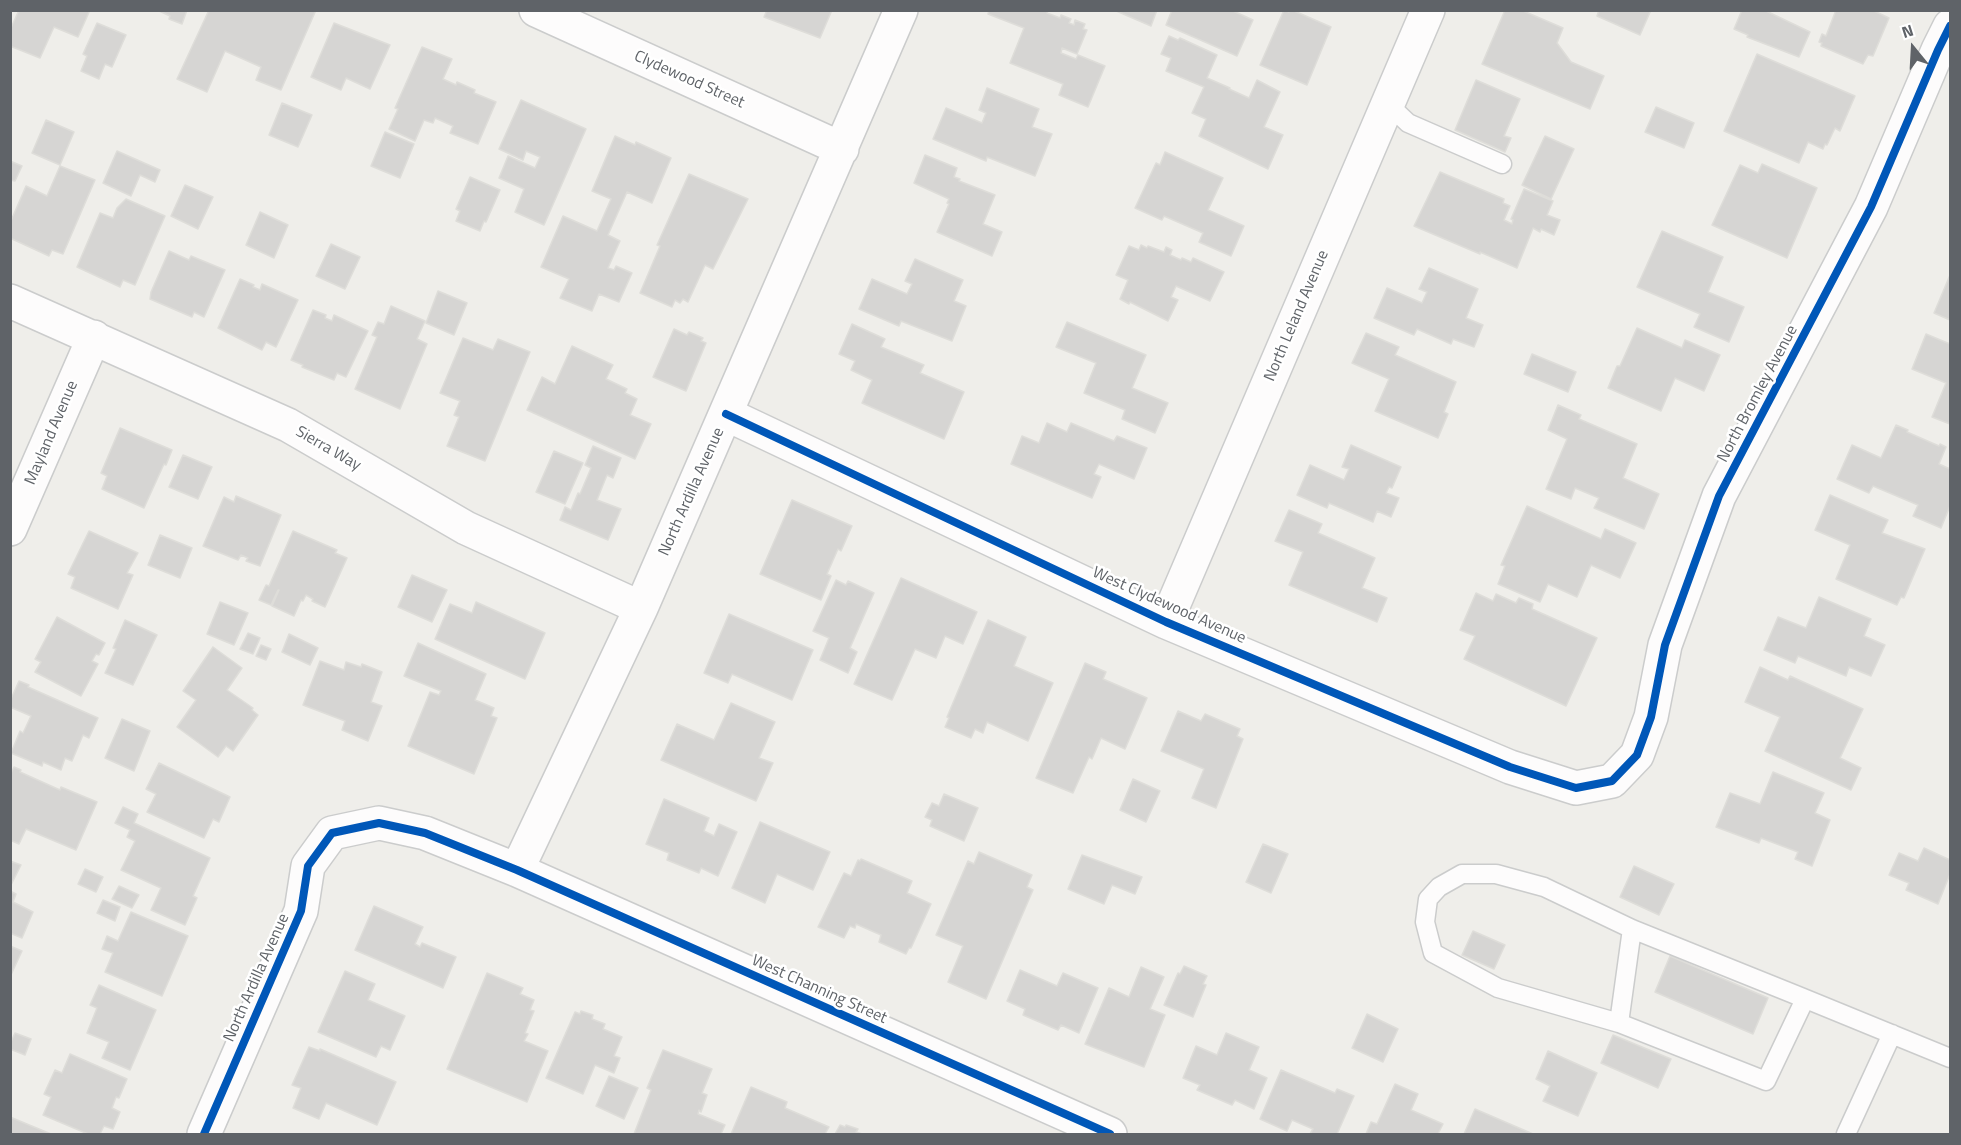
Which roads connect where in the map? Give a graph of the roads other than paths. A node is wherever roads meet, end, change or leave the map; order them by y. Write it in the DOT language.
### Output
graph roads {
  1 [pos="536,10"];
  2 [pos="901,10"];
  3 [pos="1428,10"];
  4 [pos="1950,26"];
  5 [pos="1388,104"];
  6 [pos="842,149"];
  7 [pos="1502,164"];
  8 [pos="10,301"];
  9 [pos="94,337"];
  10 [pos="726,414"];
  11 [pos="10,529"];
  12 [pos="640,608"];
  13 [pos="1166,621"];
  14 [pos="1612,781"];
  15 [pos="332,833"];
  16 [pos="518,870"];
  17 [pos="1632,929"];
  18 [pos="1805,999"];
  19 [pos="1619,1023"];
  20 [pos="1892,1034"];
  21 [pos="1950,1058"];
  22 [pos="204,1134"];
  23 [pos="1110,1134"];
  24 [pos="1846,1134"];
  1 -- 6 [label="street, Clydewood Street"];
  2 -- 6 [label="street, North Ardilla Avenue"];
  3 -- 5 [label="street, North Leland Avenue"];
  4 -- 14 [label="street, North Bromley Avenue"];
  5 -- 7 [label="lane"];
  5 -- 13 [label="street, North Leland Avenue"];
  6 -- 10 [label="street, North Ardilla Avenue"];
  8 -- 9 [label="street, Sierra Way"];
  9 -- 11 [label="street, Mayland Avenue"];
  9 -- 12 [label="street, Sierra Way"];
  10 -- 12 [label="street, North Ardilla Avenue"];
  10 -- 13 [label="street, West Clydewood Avenue"];
  12 -- 16 [label="street, North Ardilla Avenue"];
  13 -- 14 [label="street, West Clydewood Avenue"];
  15 -- 16 [label="street, West Channing Street"];
  15 -- 22 [label="street, North Ardilla Avenue"];
  16 -- 23 [label="street, West Channing Street"];
  17 -- 18 [label="lane"];
  17 -- 19 [label="lane"];
  17 -- 19 [label="lane"];
  18 -- 19 [label="lane"];
  18 -- 20 [label="lane"];
  20 -- 21 [label="lane"];
  20 -- 24 [label="lane"];
}
